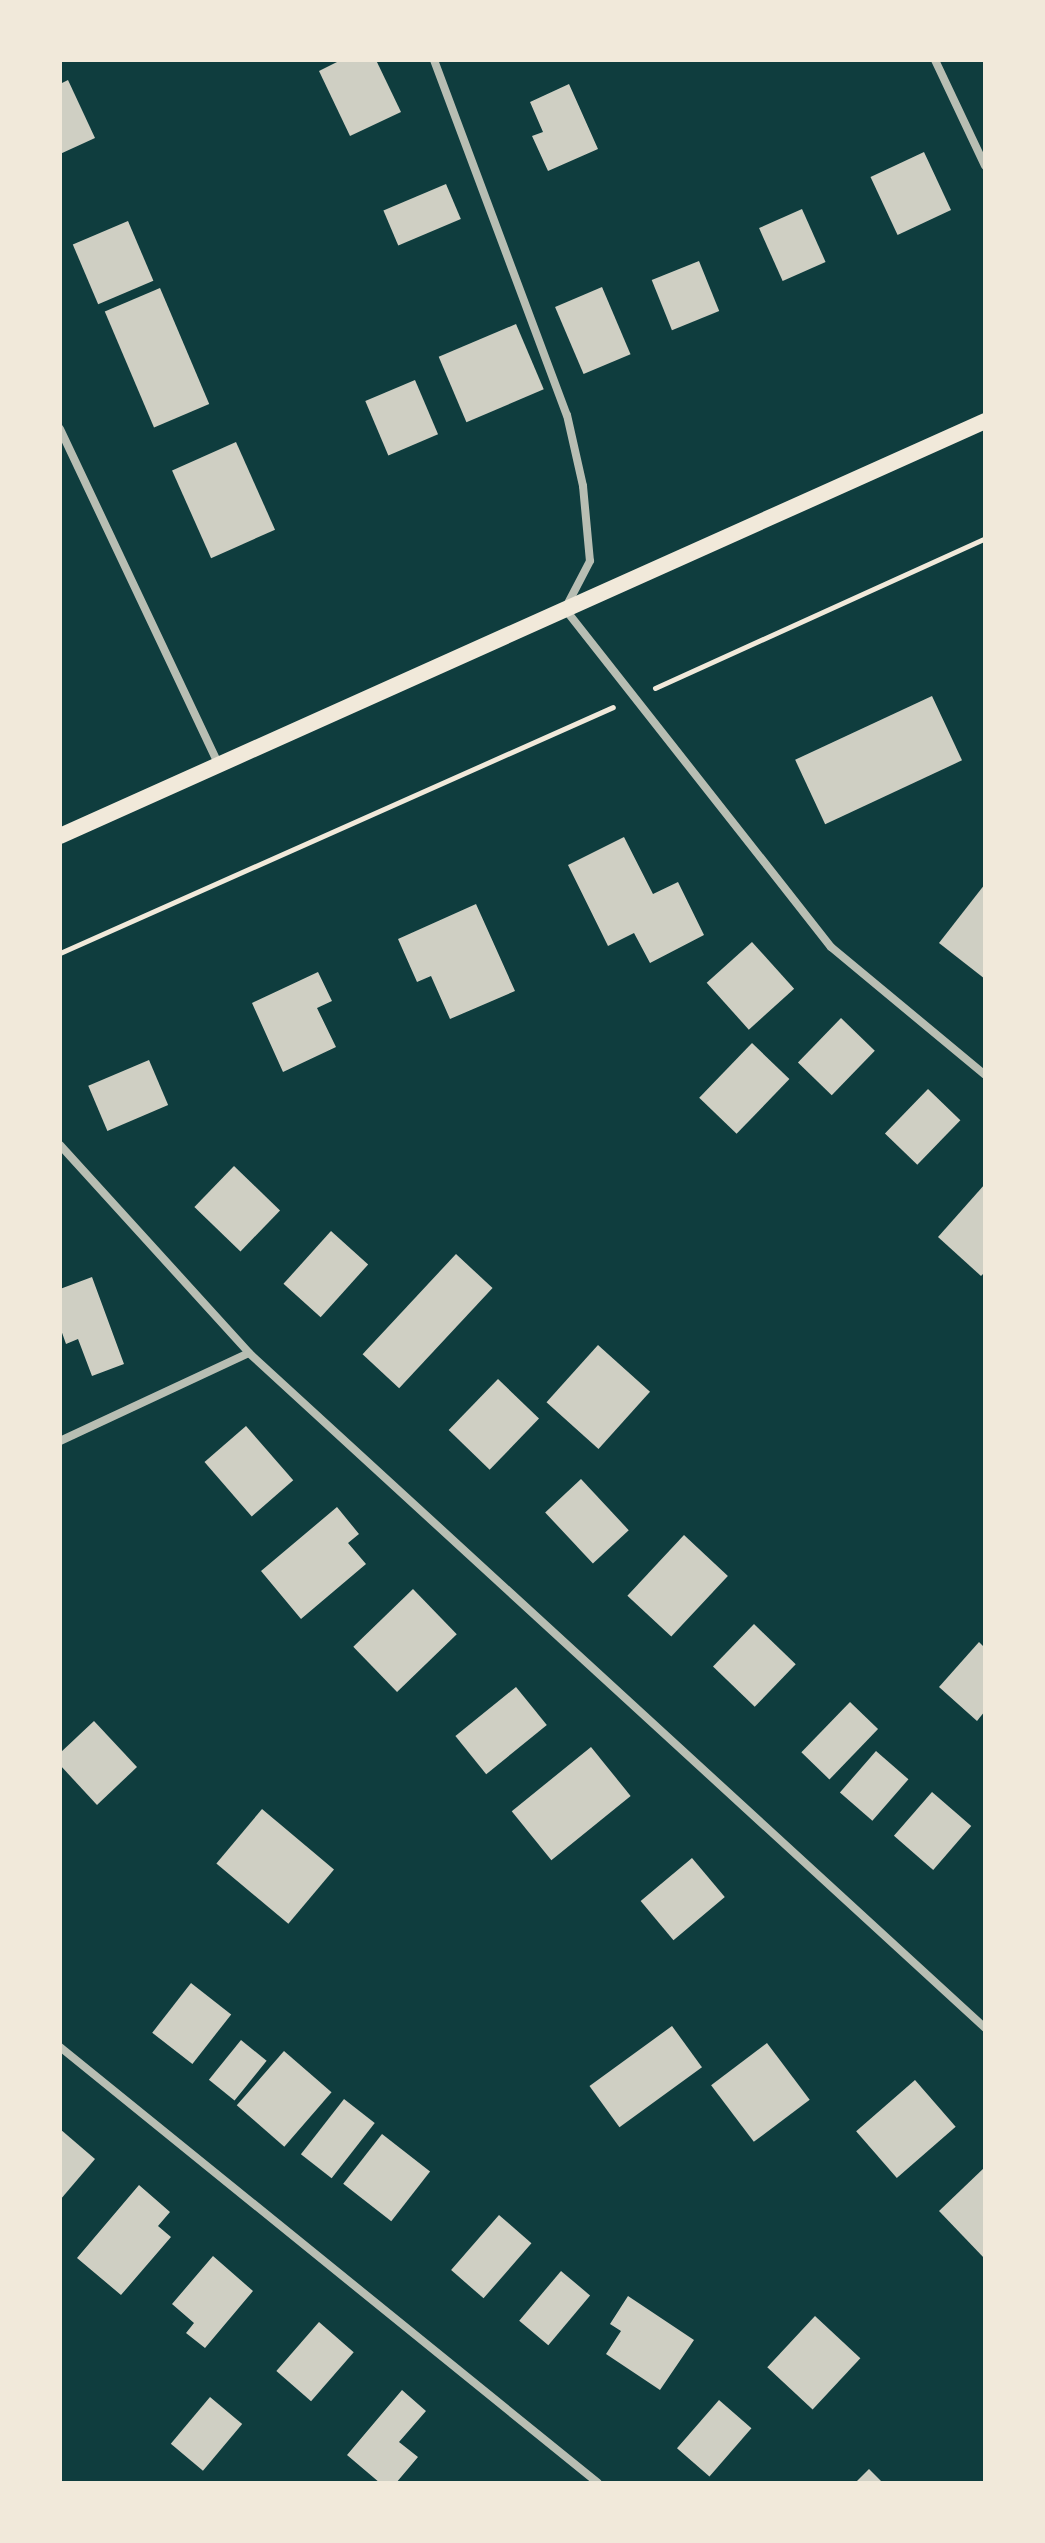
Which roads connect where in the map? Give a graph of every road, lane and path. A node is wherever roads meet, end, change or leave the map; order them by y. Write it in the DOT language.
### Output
graph roads {
  1 [pos="434,60"];
  2 [pos="935,60"];
  3 [pos="985,166"];
  4 [pos="985,421"];
  5 [pos="60,429"];
  6 [pos="985,538"];
  7 [pos="565,609"];
  8 [pos="635,697"];
  9 [pos="219,765"];
  10 [pos="60,836"];
  11 [pos="60,953"];
  12 [pos="985,1075"];
  13 [pos="60,1145"];
  14 [pos="249,1353"];
  15 [pos="60,1441"];
  16 [pos="985,2028"];
  17 [pos="60,2047"];
  18 [pos="598,2483"];
  1 -- 7 [label="street"];
  2 -- 3 [label="street"];
  4 -- 7 [label="main road"];
  5 -- 9 [label="street"];
  6 -- 8 [label="path"];
  7 -- 8 [label="street"];
  7 -- 9 [label="main road"];
  8 -- 11 [label="path"];
  8 -- 12 [label="street"];
  9 -- 10 [label="main road"];
  13 -- 14 [label="street"];
  14 -- 15 [label="street"];
  14 -- 16 [label="street"];
  17 -- 18 [label="street"];
}
